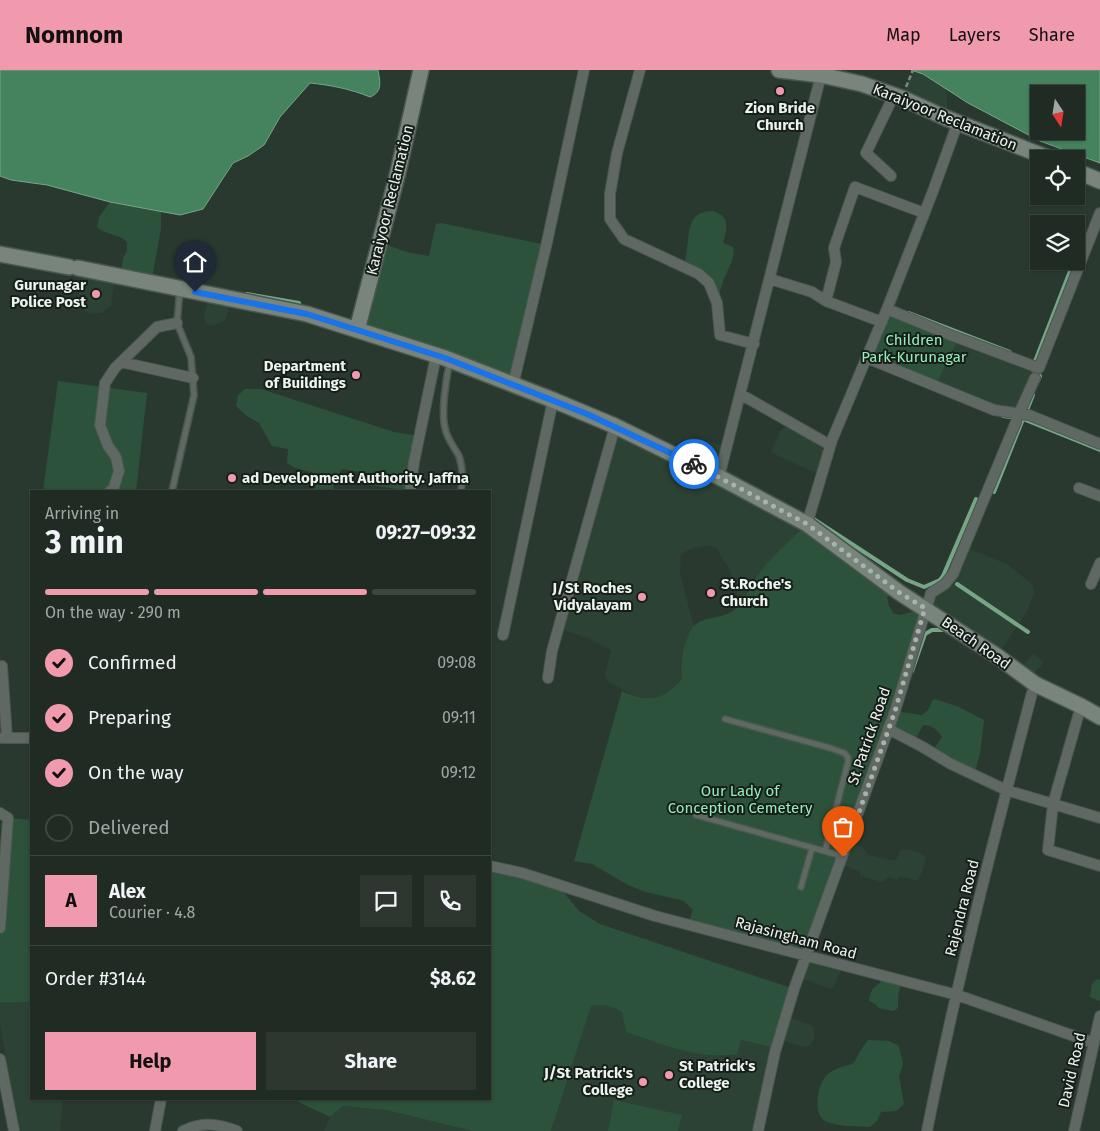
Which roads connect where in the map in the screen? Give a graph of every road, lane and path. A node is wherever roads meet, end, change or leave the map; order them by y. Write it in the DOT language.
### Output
graph roads {
  1 [pos="420,70"];
  2 [pos="584,70"];
  3 [pos="640,70"];
  4 [pos="779,70"];
  5 [pos="913,70"];
  6 [pos="821,75"];
  7 [pos="898,97"];
  8 [pos="958,122"];
  9 [pos="1030,151"];
  10 [pos="1085,174"];
  11 [pos="891,176"];
  12 [pos="1100,182"];
  13 [pos="1100,213"];
  14 [pos="924,214"];
  15 [pos="0,254"];
  16 [pos="770,279"];
  17 [pos="180,289"];
  18 [pos="826,301"];
  19 [pos="887,309"];
  20 [pos="882,322"];
  21 [pos="177,324"];
  22 [pos="357,330"];
  23 [pos="754,344"];
  24 [pos="443,358"];
  25 [pos="867,358"];
  26 [pos="121,362"];
  27 [pos="193,378"];
  28 [pos="1035,378"];
  29 [pos="512,385"];
  30 [pos="740,394"];
  31 [pos="553,400"];
  32 [pos="1018,417"];
  33 [pos="615,426"];
  34 [pos="1100,444"];
  35 [pos="830,445"];
  36 [pos="720,477"];
  37 [pos="1079,488"];
  38 [pos="113,490"];
  39 [pos="172,490"];
  40 [pos="410,490"];
  41 [pos="461,490"];
  42 [pos="1100,496"];
  43 [pos="807,524"];
  44 [pos="1100,563"];
  45 [pos="1091,584"];
  46 [pos="925,608"];
  47 [pos="503,635"];
  48 [pos="2,666"];
  49 [pos="548,678"];
  50 [pos="1032,693"];
  51 [pos="1079,713"];
  52 [pos="1100,717"];
  53 [pos="725,719"];
  54 [pos="888,730"];
  55 [pos="3,738"];
  56 [pos="30,738"];
  57 [pos="1006,790"];
  58 [pos="1053,804"];
  59 [pos="0,813"];
  60 [pos="696,816"];
  61 [pos="1100,818"];
  62 [pos="812,848"];
  63 [pos="825,852"];
  64 [pos="843,857"];
  65 [pos="491,866"];
  66 [pos="1100,866"];
  67 [pos="801,887"];
  68 [pos="0,928"];
  69 [pos="806,956"];
  70 [pos="957,995"];
  71 [pos="1100,1016"];
  72 [pos="1094,1043"];
  73 [pos="0,1059"];
  74 [pos="161,1100"];
  75 [pos="158,1130"];
  76 [pos="14,1131"];
  77 [pos="183,1131"];
  78 [pos="237,1131"];
  79 [pos="758,1131"];
  80 [pos="926,1131"];
  81 [pos="1074,1131"];
  1 -- 22 [label="main road, Karaiyoor Reclamation"];
  2 -- 29 [label="street"];
  3 -- 23 [label="street"];
  4 -- 6 [label="main road, Karaiyoor Reclamation"];
  5 -- 7 [label="path"];
  6 -- 7 [label="main road, Karaiyoor Reclamation"];
  6 -- 16 [label="street"];
  7 -- 8 [label="main road, Karaiyoor Reclamation"];
  7 -- 11 [label="street"];
  8 -- 9 [label="main road, Karaiyoor Reclamation"];
  8 -- 14 [label="street"];
  10 -- 12 [label="main road"];
  13 -- 19 [label="street"];
  14 -- 18 [label="street"];
  14 -- 19 [label="street"];
  15 -- 17 [label="main road, Beach Road"];
  16 -- 18 [label="street"];
  16 -- 23 [label="street"];
  17 -- 21 [label="lane"];
  17 -- 22 [label="main road, Beach Road"];
  18 -- 20 [label="street"];
  19 -- 20 [label="street"];
  20 -- 25 [label="street"];
  21 -- 26 [label="street"];
  21 -- 27 [label="lane"];
  22 -- 24 [label="main road, Beach Road"];
  23 -- 30 [label="street"];
  24 -- 29 [label="main road, Beach Road"];
  24 -- 40 [label="street"];
  24 -- 41 [label="lane"];
  25 -- 32 [label="street"];
  25 -- 35 [label="street"];
  26 -- 27 [label="street"];
  26 -- 38 [label="street"];
  27 -- 39 [label="lane"];
  28 -- 32 [label="street, St Patrick Road"];
  29 -- 31 [label="main road, Beach Road"];
  30 -- 35 [label="street"];
  30 -- 36 [label="street"];
  31 -- 33 [label="main road, Beach Road"];
  31 -- 47 [label="street"];
  32 -- 34 [label="street"];
  32 -- 46 [label="street, St Patrick Road"];
  33 -- 36 [label="main road, Beach Road"];
  33 -- 49 [label="street"];
  35 -- 43 [label="street"];
  36 -- 43 [label="main road, Beach Road"];
  37 -- 42 [label="street"];
  43 -- 46 [label="main road, Beach Road"];
  44 -- 45 [label="street"];
  46 -- 52 [label="main road, Beach Road"];
  46 -- 54 [label="street, St Patrick Road"];
  48 -- 55 [label="street"];
  50 -- 57 [label="street, Rajendra Road"];
  51 -- 58 [label="street"];
  53 -- 63 [label="lane"];
  54 -- 57 [label="street"];
  54 -- 64 [label="street, St Patrick Road"];
  55 -- 56 [label="street"];
  57 -- 58 [label="street"];
  57 -- 70 [label="street, Rajendra Road"];
  58 -- 61 [label="street"];
  58 -- 66 [label="street"];
  59 -- 68 [label="street"];
  60 -- 62 [label="lane"];
  62 -- 63 [label="lane"];
  62 -- 67 [label="lane"];
  63 -- 64 [label="lane"];
  64 -- 69 [label="street, St Patrick Road"];
  65 -- 69 [label="street, Rajasingham Road"];
  69 -- 70 [label="street, Rajasingham Road"];
  69 -- 79 [label="street, St Patrick Road"];
  70 -- 72 [label="street, Rajasingham Road"];
  70 -- 80 [label="street, Rajendra Road"];
  71 -- 72 [label="street, David Road"];
  72 -- 81 [label="street, David Road"];
  73 -- 76 [label="street"];
  74 -- 75 [label="street"];
  77 -- 78 [label="street"];
}
